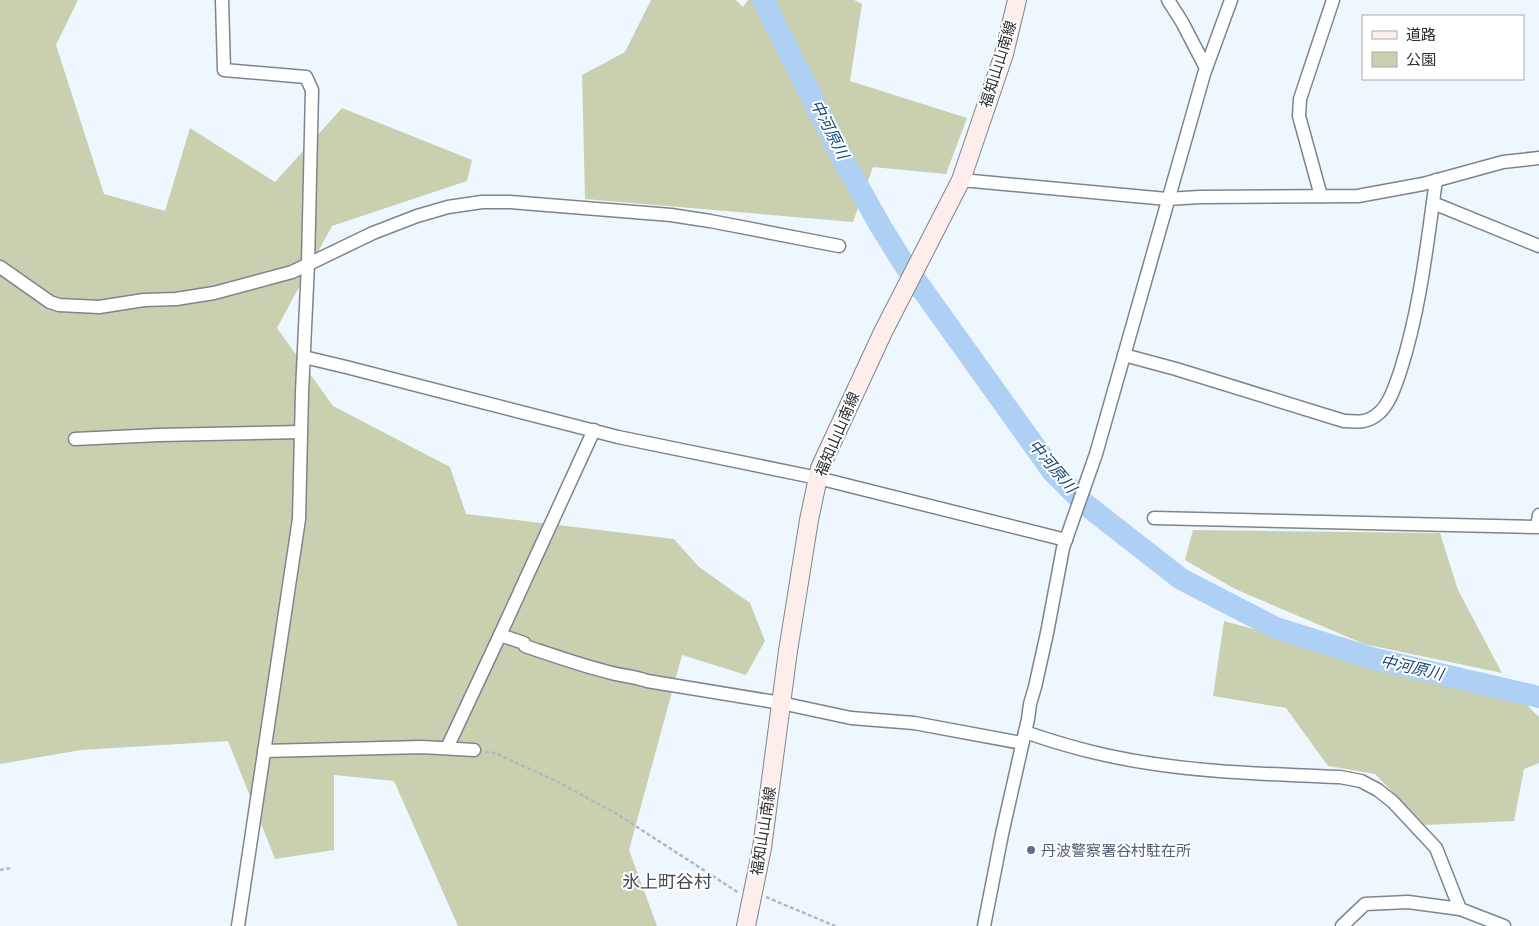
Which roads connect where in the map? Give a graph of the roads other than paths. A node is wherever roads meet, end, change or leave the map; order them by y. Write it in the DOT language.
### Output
graph roads {
  1 [pos="222,0"];
  2 [pos="1017,0"];
  3 [pos="1168,0"];
  4 [pos="1231,0"];
  5 [pos="1333,0"];
  6 [pos="1206,68"];
  7 [pos="1539,158"];
  8 [pos="960,180"];
  9 [pos="1436,180"];
  10 [pos="1321,196"];
  11 [pos="1168,198"];
  12 [pos="1433,203"];
  13 [pos="839,246"];
  14 [pos="1539,246"];
  15 [pos="308,264"];
  16 [pos="0,267"];
  17 [pos="1124,355"];
  18 [pos="304,358"];
  19 [pos="594,430"];
  20 [pos="301,432"];
  21 [pos="75,438"];
  22 [pos="818,478"];
  23 [pos="1539,516"];
  24 [pos="1154,518"];
  25 [pos="1066,540"];
  26 [pos="500,635"];
  27 [pos="781,703"];
  28 [pos="1024,737"];
  29 [pos="447,748"];
  30 [pos="474,750"];
  31 [pos="264,751"];
  32 [pos="1460,909"];
  33 [pos="238,926"];
  34 [pos="746,926"];
  35 [pos="984,926"];
  36 [pos="1342,926"];
  37 [pos="1504,926"];
  1 -- 15 [label="street"];
  2 -- 8 [label="main road, 福知山山南線"];
  3 -- 6 [label="street"];
  4 -- 6 [label="street"];
  5 -- 10 [label="street"];
  6 -- 11 [label="street"];
  7 -- 9 [label="street"];
  8 -- 11 [label="street"];
  8 -- 22 [label="main road, 福知山山南線"];
  9 -- 10 [label="street"];
  9 -- 12 [label="street"];
  10 -- 11 [label="street"];
  11 -- 17 [label="street"];
  12 -- 14 [label="street"];
  12 -- 17 [label="street"];
  13 -- 15 [label="street"];
  15 -- 16 [label="street"];
  15 -- 18 [label="street"];
  17 -- 25 [label="street"];
  18 -- 19 [label="street"];
  18 -- 20 [label="street"];
  19 -- 22 [label="street"];
  19 -- 26 [label="street"];
  20 -- 21 [label="street"];
  20 -- 31 [label="street"];
  22 -- 25 [label="street"];
  22 -- 27 [label="main road, 福知山山南線"];
  23 -- 24 [label="street"];
  25 -- 28 [label="street"];
  26 -- 27 [label="street"];
  26 -- 29 [label="street"];
  27 -- 28 [label="street"];
  27 -- 34 [label="main road, 福知山山南線"];
  28 -- 32 [label="street"];
  28 -- 35 [label="street"];
  29 -- 30 [label="street"];
  29 -- 31 [label="street"];
  31 -- 33 [label="street"];
  32 -- 36 [label="street"];
  32 -- 37 [label="street"];
}
